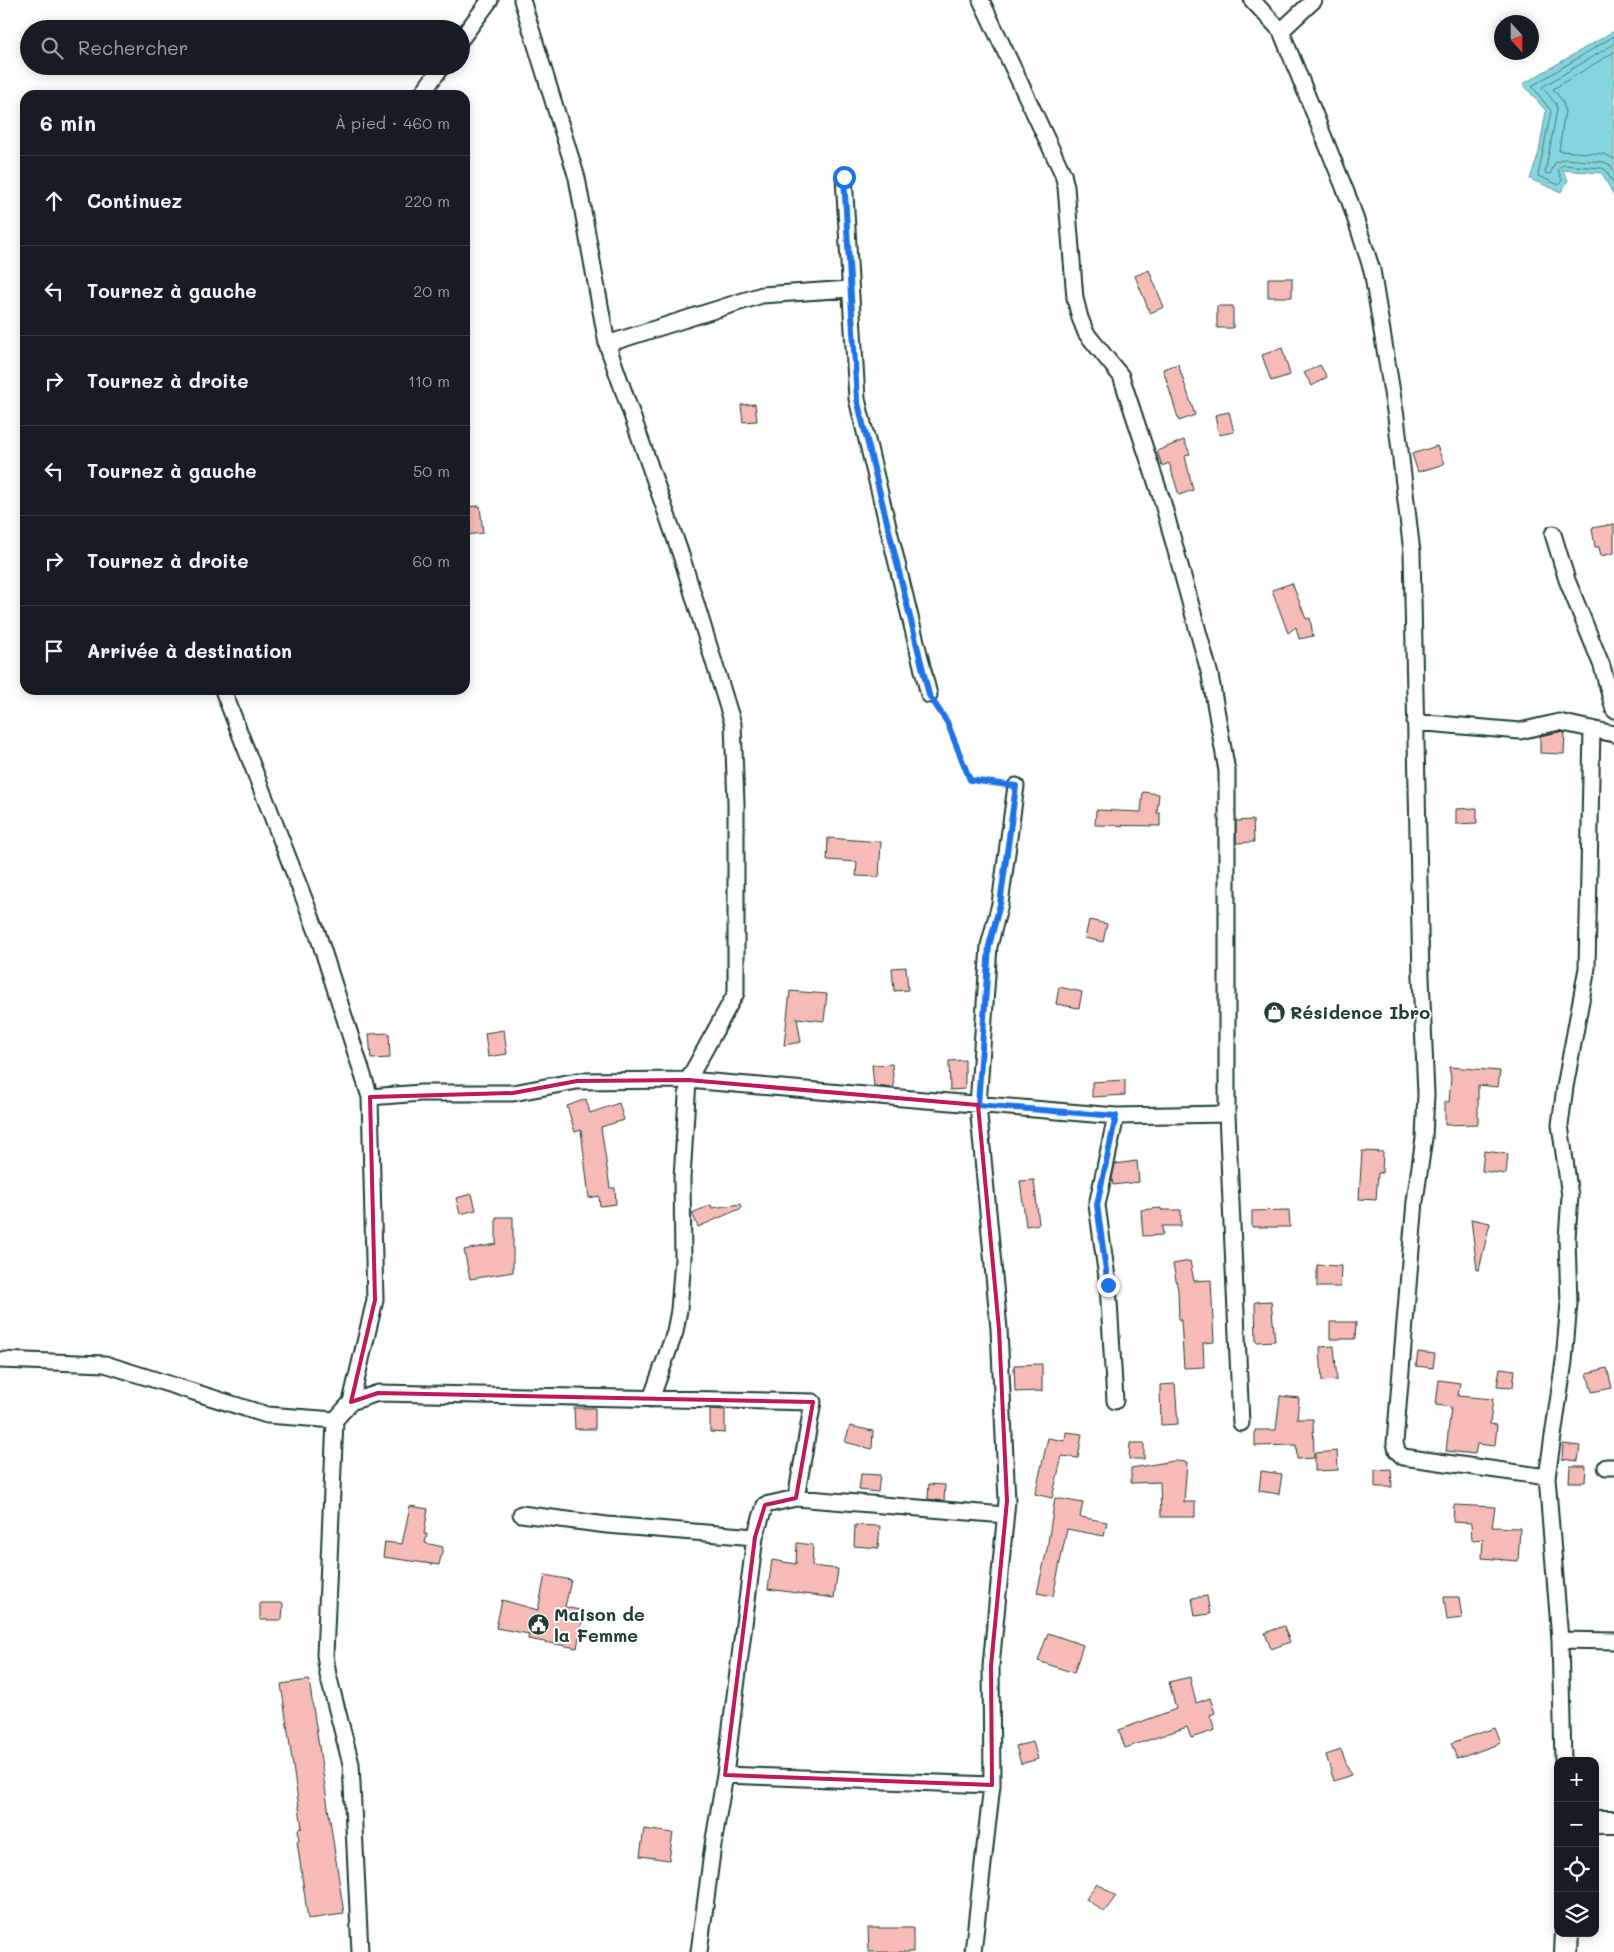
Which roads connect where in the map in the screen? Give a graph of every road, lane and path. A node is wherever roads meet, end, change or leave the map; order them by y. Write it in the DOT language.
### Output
graph roads {
  1 [pos="490,0"];
  2 [pos="522,0"];
  3 [pos="981,0"];
  4 [pos="1252,0"];
  5 [pos="1314,0"];
  6 [pos="470,27"];
  7 [pos="1280,31"];
  8 [pos="435,75"];
  9 [pos="425,90"];
  10 [pos="844,177"];
  11 [pos="850,289"];
  12 [pos="607,344"];
  13 [pos="1553,534"];
  14 [pos="225,695"];
  15 [pos="929,695"];
  16 [pos="1614,710"];
  17 [pos="1415,722"];
  18 [pos="1592,729"];
  19 [pos="1614,734"];
  20 [pos="1016,786"];
  21 [pos="688,1080"];
  22 [pos="370,1097"];
  23 [pos="978,1105"];
  24 [pos="1227,1114"];
  25 [pos="1116,1116"];
  26 [pos="0,1360"];
  27 [pos="651,1398"];
  28 [pos="351,1402"];
  29 [pos="1115,1402"];
  30 [pos="335,1420"];
  31 [pos="1241,1423"];
  32 [pos="1547,1476"];
  33 [pos="796,1498"];
  34 [pos="521,1514"];
  35 [pos="1005,1515"];
  36 [pos="755,1537"];
  37 [pos="1560,1640"];
  38 [pos="1614,1641"];
  39 [pos="1563,1757"];
  40 [pos="725,1775"];
  41 [pos="992,1784"];
  42 [pos="1599,1822"];
  43 [pos="1614,1822"];
  44 [pos="1567,1937"];
  45 [pos="360,1952"];
  46 [pos="698,1952"];
  47 [pos="973,1952"];
  48 [pos="1566,1952"];
  1 -- 6 [label="street"];
  2 -- 12 [label="street"];
  3 -- 24 [label="street"];
  4 -- 7 [label="street"];
  5 -- 7 [label="street"];
  7 -- 17 [label="street"];
  8 -- 9 [label="street"];
  10 -- 11 [label="street"];
  11 -- 12 [label="street"];
  11 -- 15 [label="street"];
  12 -- 21 [label="street"];
  13 -- 16 [label="street"];
  14 -- 22 [label="street"];
  15 -- 20 [label="path"];
  17 -- 18 [label="street"];
  17 -- 32 [label="street"];
  18 -- 19 [label="street"];
  18 -- 32 [label="street"];
  20 -- 23 [label="street"];
  21 -- 22 [label="street"];
  21 -- 23 [label="street"];
  21 -- 27 [label="street"];
  22 -- 28 [label="street"];
  23 -- 25 [label="street"];
  23 -- 35 [label="street"];
  24 -- 25 [label="street"];
  24 -- 31 [label="street"];
  25 -- 29 [label="street"];
  26 -- 30 [label="street"];
  27 -- 28 [label="street"];
  27 -- 33 [label="street"];
  28 -- 30 [label="street"];
  30 -- 45 [label="street"];
  32 -- 37 [label="street"];
  33 -- 35 [label="street"];
  33 -- 36 [label="street"];
  34 -- 36 [label="street"];
  35 -- 41 [label="street"];
  36 -- 40 [label="street"];
  37 -- 38 [label="street"];
  37 -- 39 [label="street"];
  40 -- 41 [label="street"];
  40 -- 46 [label="street"];
  41 -- 47 [label="street"];
  42 -- 43 [label="street"];
  44 -- 48 [label="street"];
}
